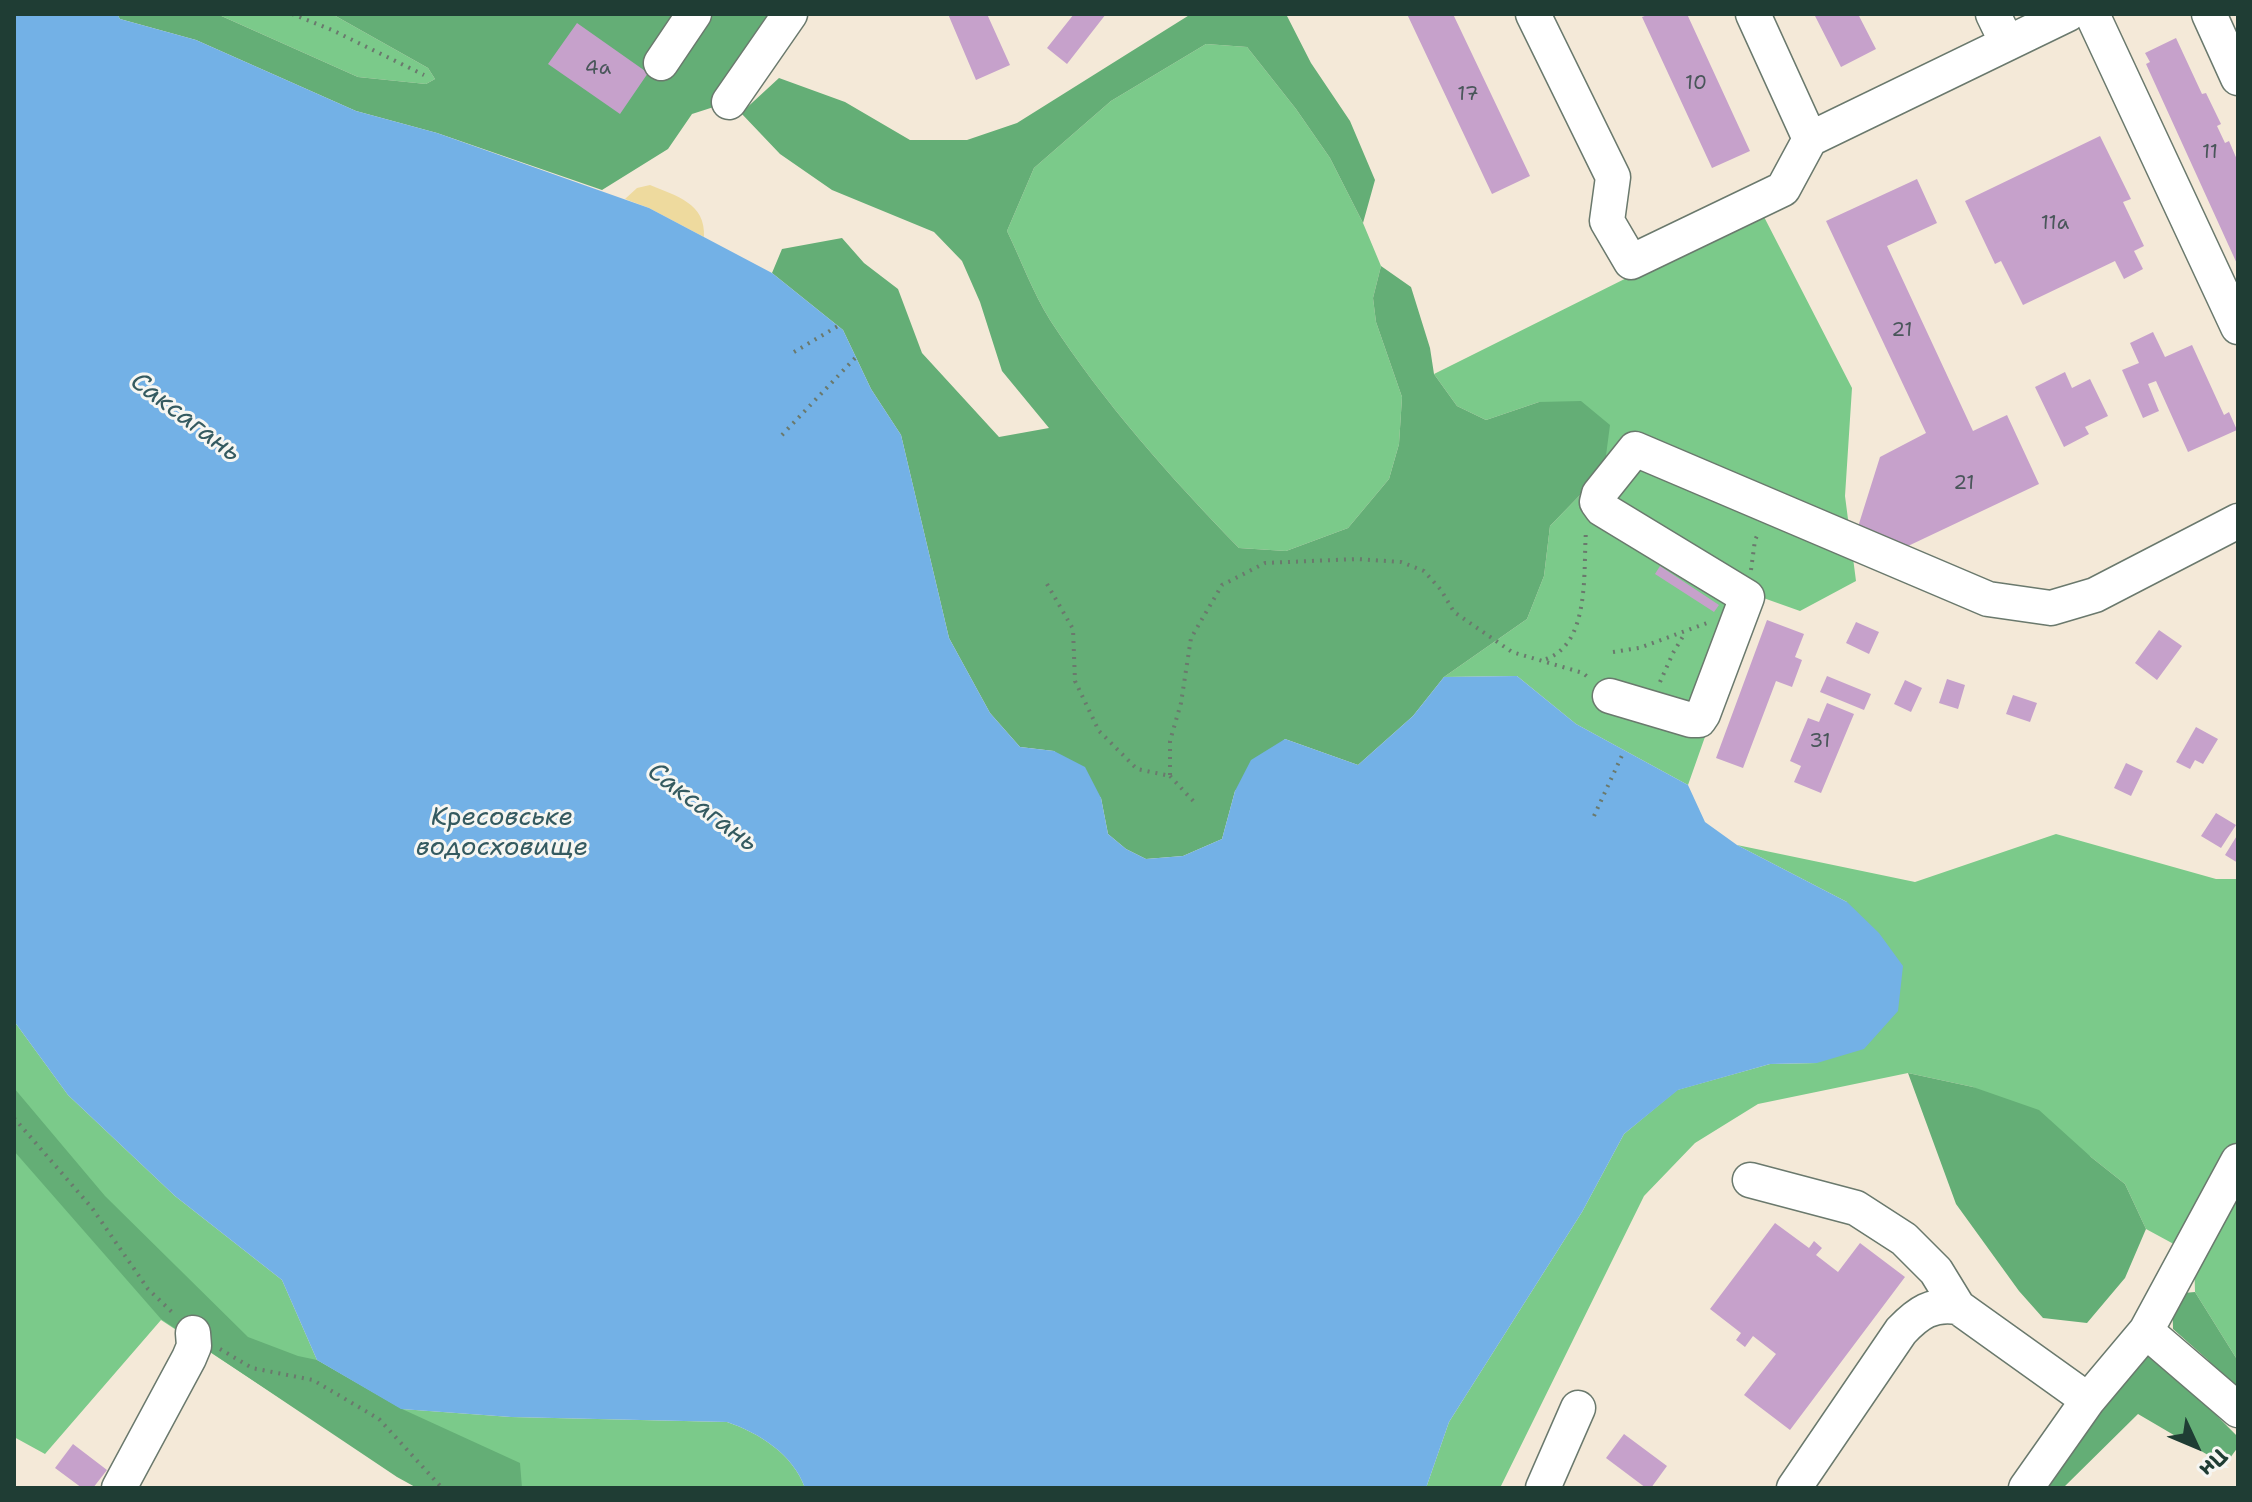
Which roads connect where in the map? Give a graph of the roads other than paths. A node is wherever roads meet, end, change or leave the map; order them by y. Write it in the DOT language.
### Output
graph roads {
  1 [pos="694,14"];
  2 [pos="1533,14"];
  3 [pos="1753,14"];
  4 [pos="2068,14"];
  5 [pos="2092,14"];
  6 [pos="2209,14"];
  7 [pos="776,19"];
  8 [pos="2000,28"];
  9 [pos="661,63"];
  10 [pos="2238,78"];
  11 [pos="729,102"];
  12 [pos="1810,139"];
  13 [pos="2238,327"];
  14 [pos="2238,521"];
  15 [pos="1610,696"];
  16 [pos="2238,1161"];
  17 [pos="1750,1180"];
  18 [pos="1958,1307"];
  19 [pos="2146,1331"];
  20 [pos="193,1333"];
  21 [pos="2088,1400"];
  22 [pos="1578,1408"];
  23 [pos="2238,1410"];
  24 [pos="119,1488"];
  25 [pos="1543,1488"];
  26 [pos="1794,1488"];
  27 [pos="2026,1488"];
  1 -- 9 [label="street"];
  2 -- 12 [label="street"];
  3 -- 12 [label="street"];
  4 -- 8 [label="street"];
  5 -- 13 [label="street"];
  6 -- 10 [label="street"];
  7 -- 11 [label="street"];
  8 -- 12 [label="street"];
  14 -- 15 [label="street"];
  16 -- 19 [label="street"];
  17 -- 18 [label="street"];
  18 -- 21 [label="street"];
  18 -- 26 [label="street"];
  19 -- 21 [label="street"];
  19 -- 23 [label="street"];
  20 -- 24 [label="street"];
  21 -- 27 [label="street"];
  22 -- 25 [label="street"];
}
